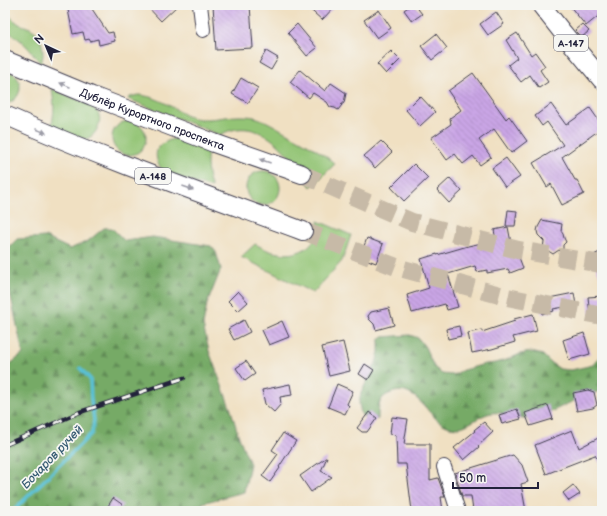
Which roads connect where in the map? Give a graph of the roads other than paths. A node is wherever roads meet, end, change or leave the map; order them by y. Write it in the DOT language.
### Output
graph roads {
  1 [pos="200,5"];
  2 [pos="541,5"];
  3 [pos="203,30"];
  4 [pos="5,60"];
  5 [pos="602,80"];
  6 [pos="5,115"];
  7 [pos="302,174"];
  8 [pos="303,232"];
  9 [pos="444,467"];
  10 [pos="458,511"];
  1 -- 3 [label="street"];
  2 -- 5 [label="main road, А-147"];
  7 -- 4 [label="main road, Дублёр Курортного проспекта, one-way"];
  6 -- 8 [label="main road, А-148, one-way"];
  9 -- 10 [label="street"];
}
